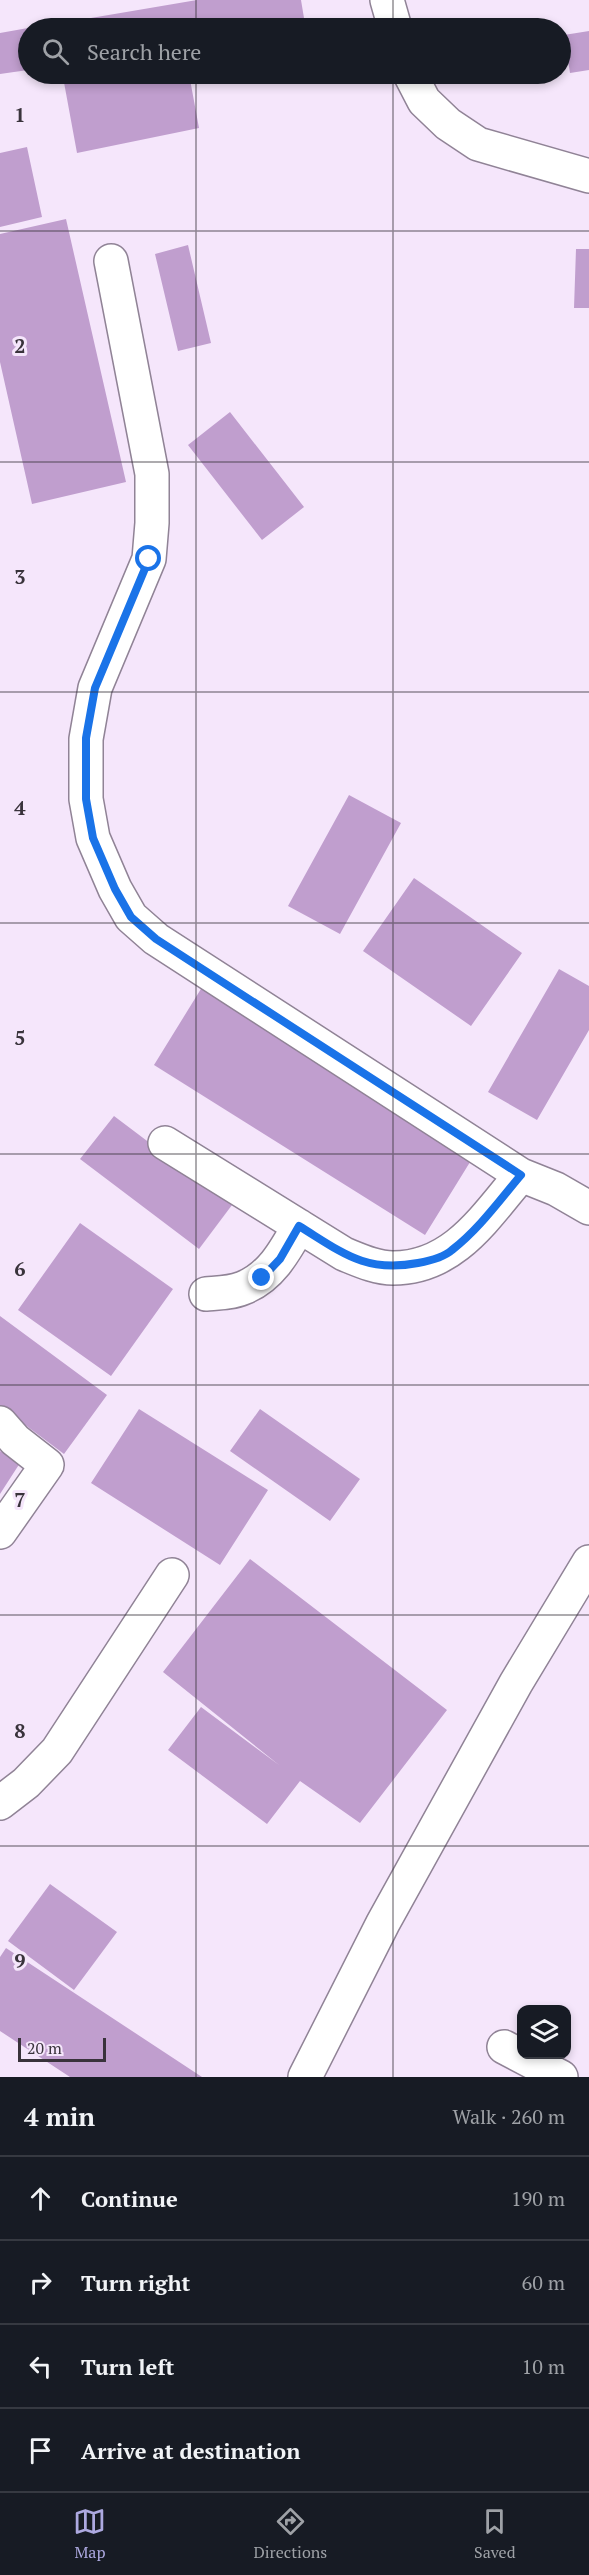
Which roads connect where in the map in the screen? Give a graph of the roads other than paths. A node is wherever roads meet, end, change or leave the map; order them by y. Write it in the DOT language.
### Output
graph roads {
  1 [pos="387,0"];
  2 [pos="392,18"];
  3 [pos="415,84"];
  4 [pos="589,176"];
  5 [pos="111,261"];
  6 [pos="165,1143"];
  7 [pos="521,1175"];
  8 [pos="589,1208"];
  9 [pos="299,1226"];
  10 [pos="206,1294"];
  11 [pos="0,1423"];
  12 [pos="0,1532"];
  13 [pos="589,1562"];
  14 [pos="172,1575"];
  15 [pos="0,1803"];
  16 [pos="504,2047"];
  17 [pos="305,2077"];
  18 [pos="561,2077"];
  1 -- 2 [label="street"];
  3 -- 4 [label="street"];
  5 -- 7 [label="street"];
  6 -- 9 [label="street"];
  7 -- 8 [label="street"];
  7 -- 9 [label="street"];
  9 -- 10 [label="street"];
  11 -- 12 [label="street"];
  13 -- 17 [label="street"];
  14 -- 15 [label="street"];
  16 -- 18 [label="street"];
}
